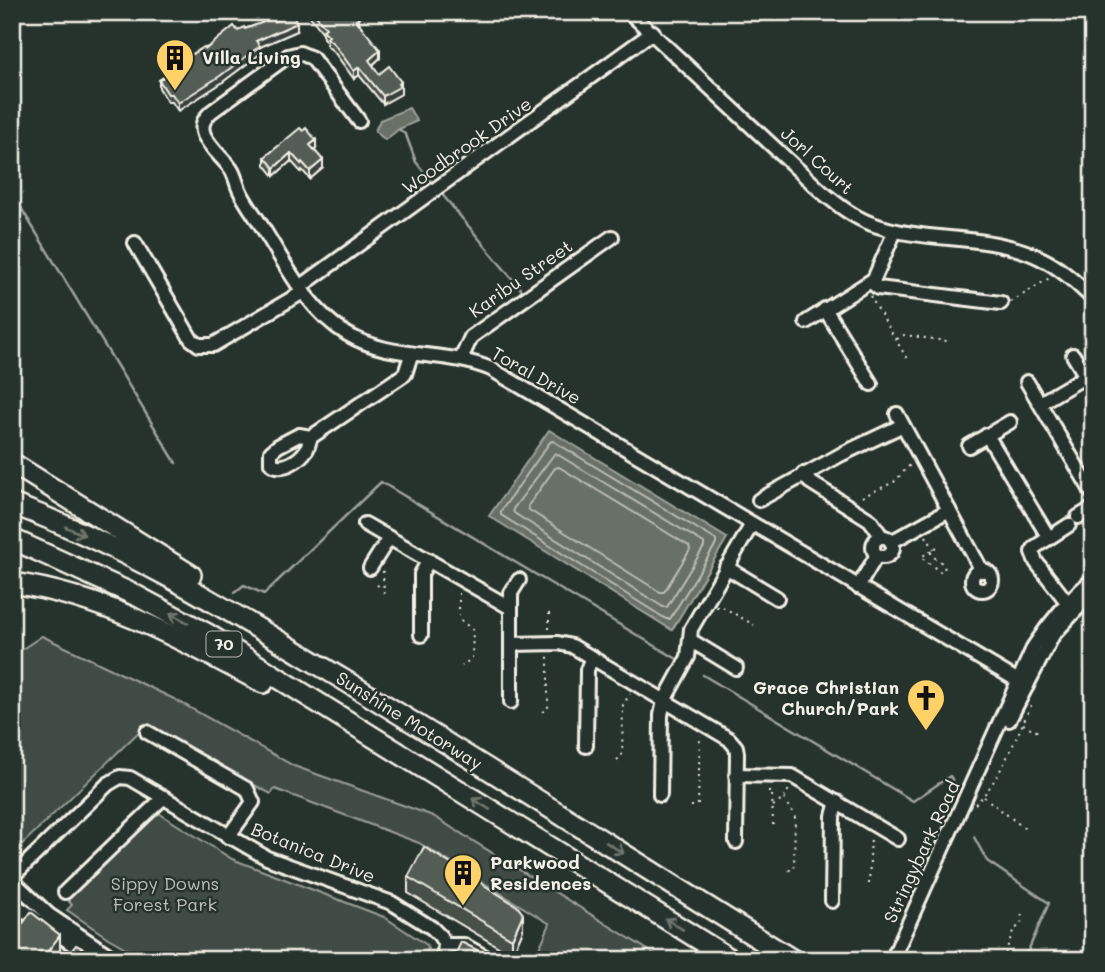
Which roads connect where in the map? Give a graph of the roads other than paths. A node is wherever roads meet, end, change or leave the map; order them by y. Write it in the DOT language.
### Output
graph roads {
  1 [pos="629,12"];
  2 [pos="653,32"];
  3 [pos="359,121"];
  4 [pos="895,231"];
  5 [pos="612,237"];
  6 [pos="135,243"];
  7 [pos="867,284"];
  8 [pos="302,289"];
  9 [pos="1092,296"];
  10 [pos="1000,303"];
  11 [pos="825,309"];
  12 [pos="806,322"];
  13 [pos="411,355"];
  14 [pos="1073,355"];
  15 [pos="461,359"];
  16 [pos="1086,376"];
  17 [pos="1027,382"];
  18 [pos="871,384"];
  19 [pos="1093,388"];
  20 [pos="1040,403"];
  21 [pos="1010,422"];
  22 [pos="987,435"];
  23 [pos="311,437"];
  24 [pos="969,446"];
  25 [pos="12,463"];
  26 [pos="803,474"];
  27 [pos="1093,494"];
  28 [pos="759,500"];
  29 [pos="12,504"];
  30 [pos="1093,508"];
  31 [pos="949,510"];
  32 [pos="752,523"];
  33 [pos="365,524"];
  34 [pos="389,538"];
  35 [pos="1049,538"];
  36 [pos="12,539"];
  37 [pos="886,540"];
  38 [pos="429,561"];
  39 [pos="726,567"];
  40 [pos="370,568"];
  41 [pos="982,570"];
  42 [pos="1093,579"];
  43 [pos="519,580"];
  44 [pos="12,583"];
  45 [pos="858,587"];
  46 [pos="1093,592"];
  47 [pos="777,598"];
  48 [pos="1067,602"];
  49 [pos="511,608"];
  50 [pos="421,635"];
  51 [pos="690,640"];
  52 [pos="511,643"];
  53 [pos="592,657"];
  54 [pos="736,668"];
  55 [pos="1027,687"];
  56 [pos="374,699"];
  57 [pos="664,701"];
  58 [pos="511,702"];
  59 [pos="147,732"];
  60 [pos="586,746"];
  61 [pos="425,769"];
  62 [pos="736,775"];
  63 [pos="660,795"];
  64 [pos="164,797"];
  65 [pos="837,803"];
  66 [pos="228,837"];
  67 [pos="898,839"];
  68 [pos="736,842"];
  69 [pos="12,879"];
  70 [pos="65,892"];
  71 [pos="832,901"];
  72 [pos="12,903"];
  73 [pos="445,945"];
  74 [pos="96,960"];
  75 [pos="116,960"];
  76 [pos="443,960"];
  77 [pos="491,960"];
  78 [pos="732,960"];
  79 [pos="793,960"];
  80 [pos="892,960"];
  1 -- 2 [label="street, Jorl Court"];
  2 -- 4 [label="street, Jorl Court"];
  2 -- 8 [label="street, Woodbrook Drive"];
  3 -- 8 [label="street, Toral Drive"];
  4 -- 7 [label="street"];
  4 -- 9 [label="street, Jorl Court"];
  5 -- 15 [label="street, Karibu Street"];
  6 -- 8 [label="street, Woodbrook Drive"];
  7 -- 10 [label="street"];
  7 -- 11 [label="street"];
  8 -- 13 [label="street, Toral Drive"];
  11 -- 12 [label="street"];
  11 -- 18 [label="street"];
  13 -- 15 [label="street, Toral Drive"];
  13 -- 23 [label="street"];
  14 -- 16 [label="street"];
  15 -- 32 [label="street, Toral Drive"];
  16 -- 19 [label="street"];
  16 -- 20 [label="street"];
  17 -- 20 [label="street"];
  20 -- 27 [label="street"];
  21 -- 22 [label="street"];
  22 -- 24 [label="street"];
  22 -- 35 [label="street"];
  25 -- 56 [label="highway"];
  26 -- 28 [label="street"];
  26 -- 31 [label="street"];
  26 -- 37 [label="street"];
  29 -- 56 [label="highway, Sunshine Motorway / 70, one-way"];
  30 -- 35 [label="street"];
  31 -- 37 [label="street"];
  31 -- 41 [label="street"];
  32 -- 39 [label="street"];
  32 -- 45 [label="street, Toral Drive"];
  33 -- 34 [label="street"];
  34 -- 38 [label="street"];
  34 -- 40 [label="street"];
  35 -- 48 [label="street"];
  61 -- 36 [label="highway, Sunshine Motorway / 70, one-way"];
  37 -- 45 [label="street"];
  38 -- 49 [label="street"];
  38 -- 50 [label="street"];
  39 -- 47 [label="street"];
  39 -- 51 [label="street"];
  42 -- 48 [label="street, Stringybark Road"];
  43 -- 49 [label="street"];
  44 -- 61 [label="highway"];
  45 -- 55 [label="street, Toral Drive"];
  46 -- 55 [label="street, Stringybark Road"];
  48 -- 55 [label="street, Stringybark Road"];
  49 -- 52 [label="street"];
  51 -- 54 [label="street"];
  51 -- 57 [label="street"];
  52 -- 53 [label="street"];
  52 -- 58 [label="street"];
  53 -- 57 [label="street"];
  53 -- 60 [label="street"];
  55 -- 80 [label="street, Stringybark Road"];
  56 -- 79 [label="highway, Sunshine Motorway / 70, one-way"];
  57 -- 62 [label="street"];
  57 -- 63 [label="street"];
  59 -- 66 [label="street"];
  78 -- 61 [label="highway, Sunshine Motorway / 70, one-way"];
  62 -- 65 [label="street"];
  62 -- 68 [label="street"];
  64 -- 66 [label="street, Botanica Drive"];
  64 -- 69 [label="street, Botanica Drive"];
  64 -- 70 [label="street"];
  65 -- 67 [label="street"];
  65 -- 71 [label="street"];
  66 -- 73 [label="street, Botanica Drive"];
  69 -- 75 [label="street"];
  72 -- 74 [label="street"];
  73 -- 76 [label="street"];
  73 -- 77 [label="street"];
}
